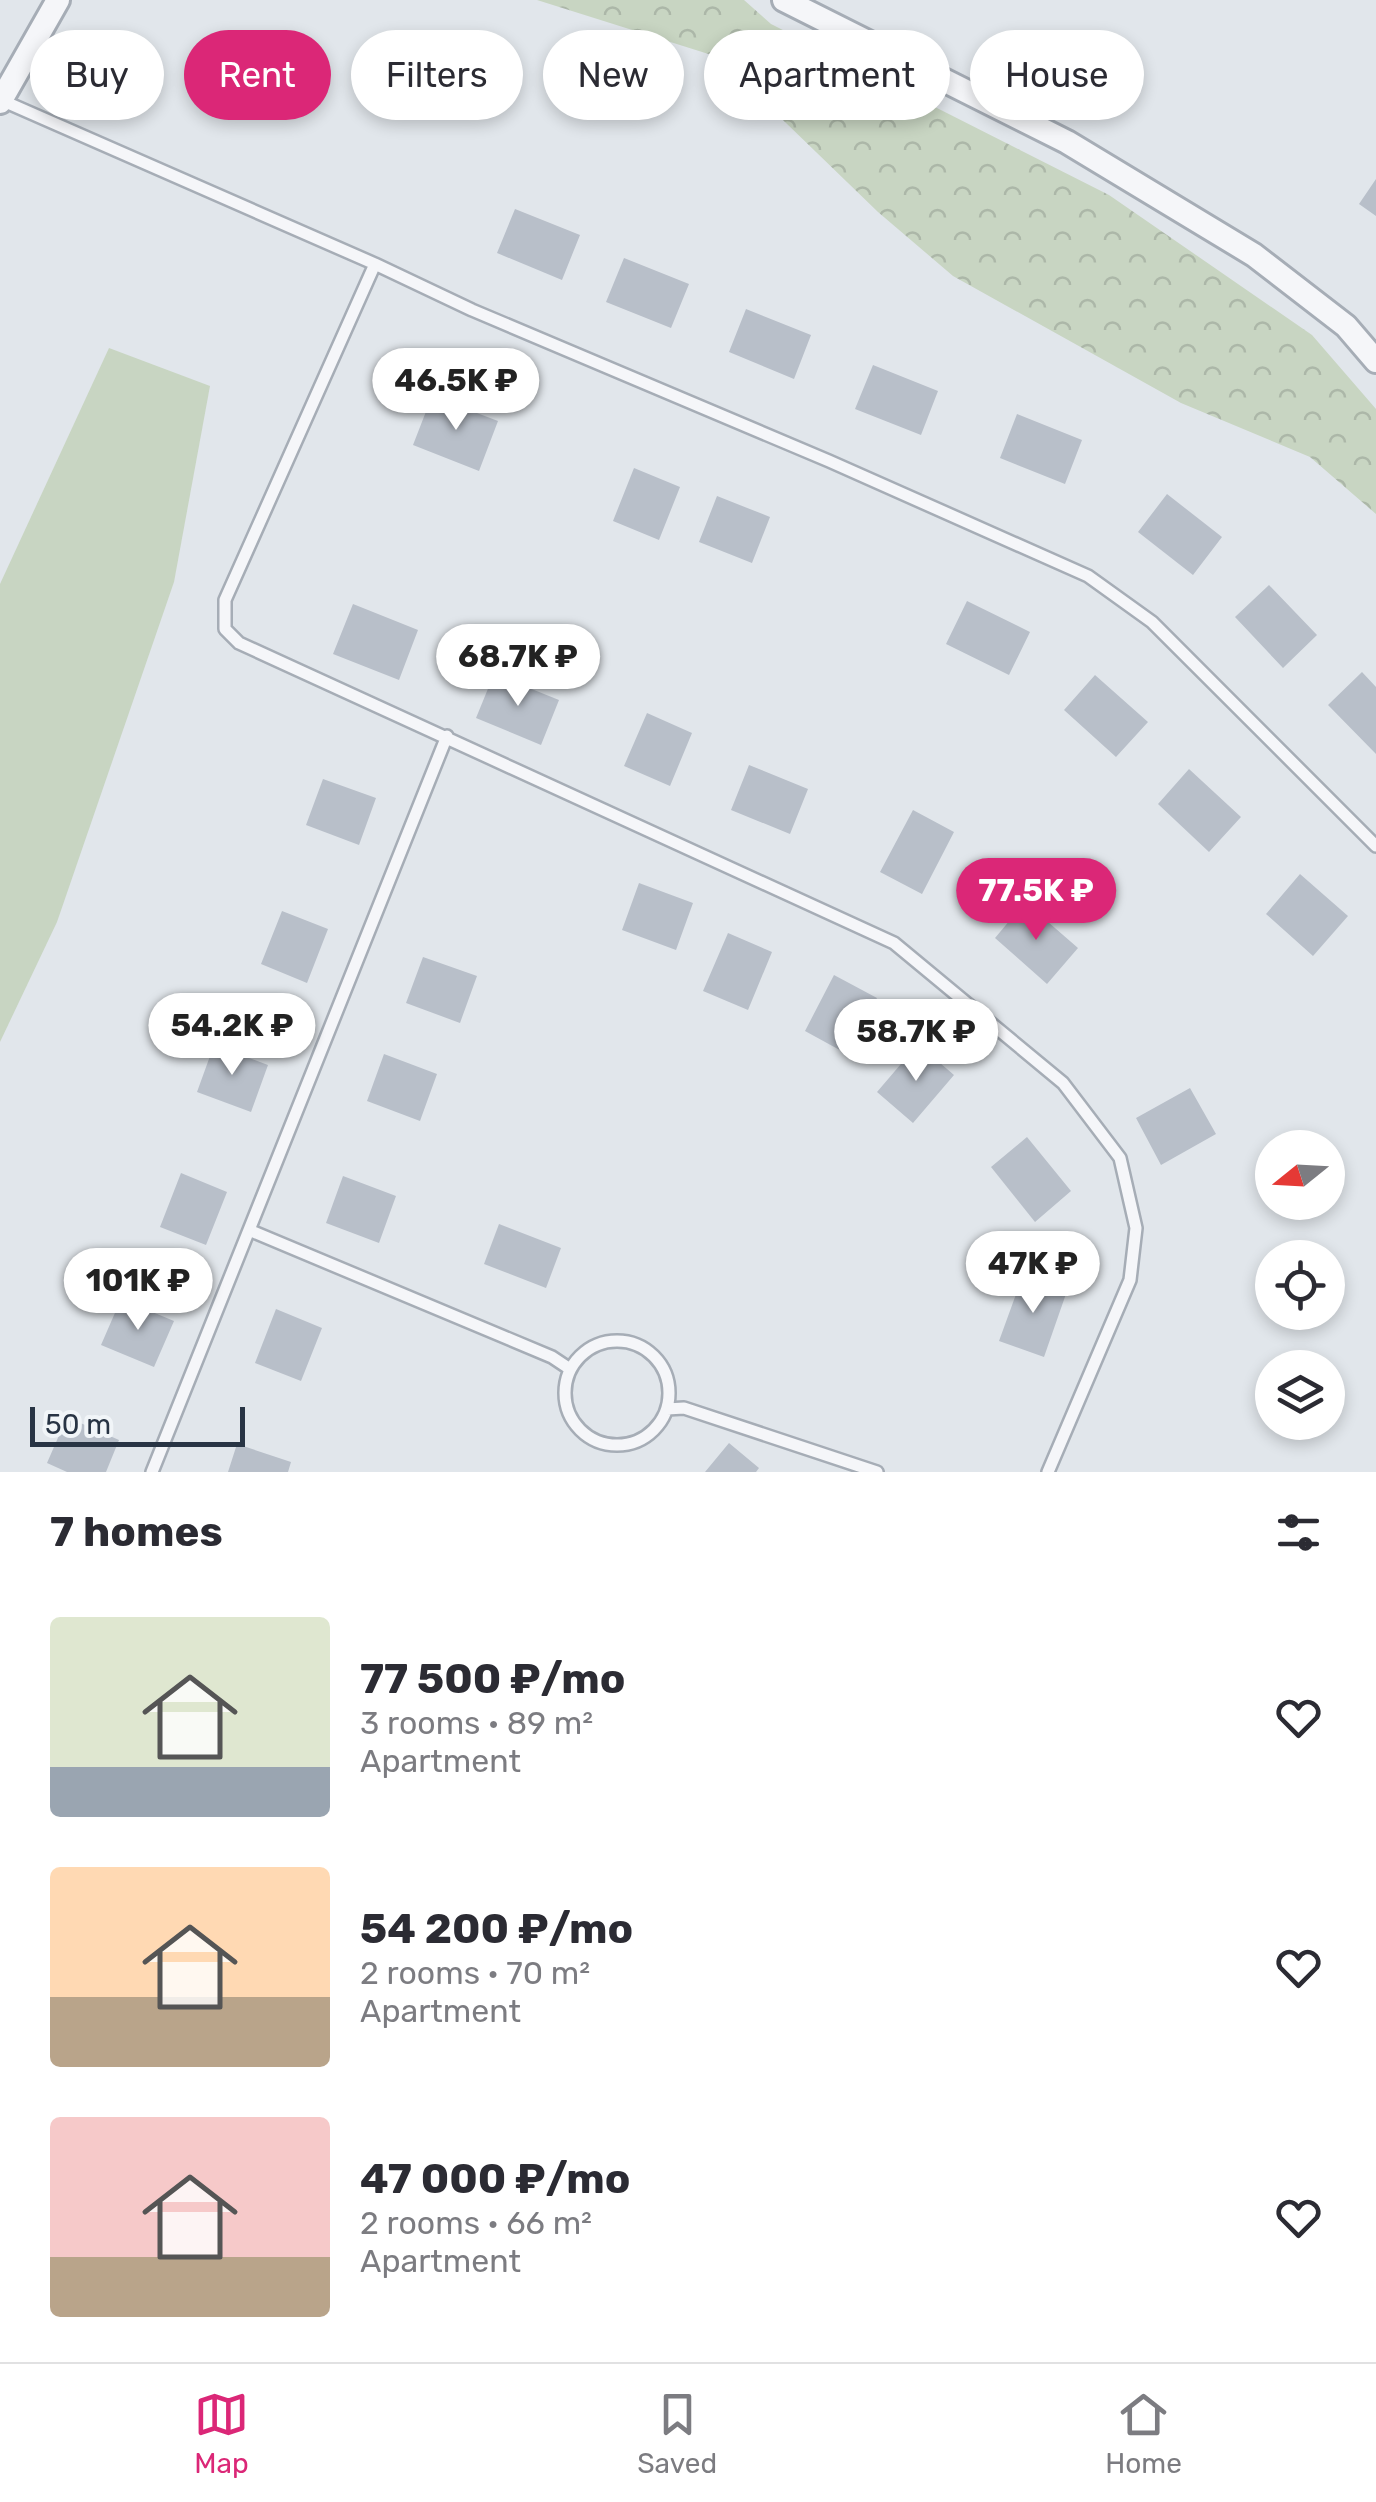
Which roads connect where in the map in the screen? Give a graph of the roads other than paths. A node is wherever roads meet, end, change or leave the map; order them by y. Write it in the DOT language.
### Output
graph roads {
  1 [pos="58,0"];
  2 [pos="784,0"];
  3 [pos="1,101"];
  4 [pos="375,264"];
  5 [pos="1376,361"];
  6 [pos="446,736"];
  7 [pos="1376,846"];
  8 [pos="249,1230"];
  9 [pos="570,1369"];
  10 [pos="666,1409"];
  11 [pos="152,1472"];
  12 [pos="877,1472"];
  13 [pos="1048,1472"];
  1 -- 3 [label="street"];
  2 -- 5 [label="street"];
  3 -- 4 [label="lane"];
  4 -- 6 [label="lane"];
  4 -- 7 [label="lane"];
  6 -- 8 [label="lane"];
  6 -- 13 [label="lane"];
  8 -- 9 [label="lane"];
  8 -- 11 [label="lane"];
  9 -- 10 [label="lane"];
  9 -- 10 [label="lane"];
  10 -- 12 [label="lane"];
}
